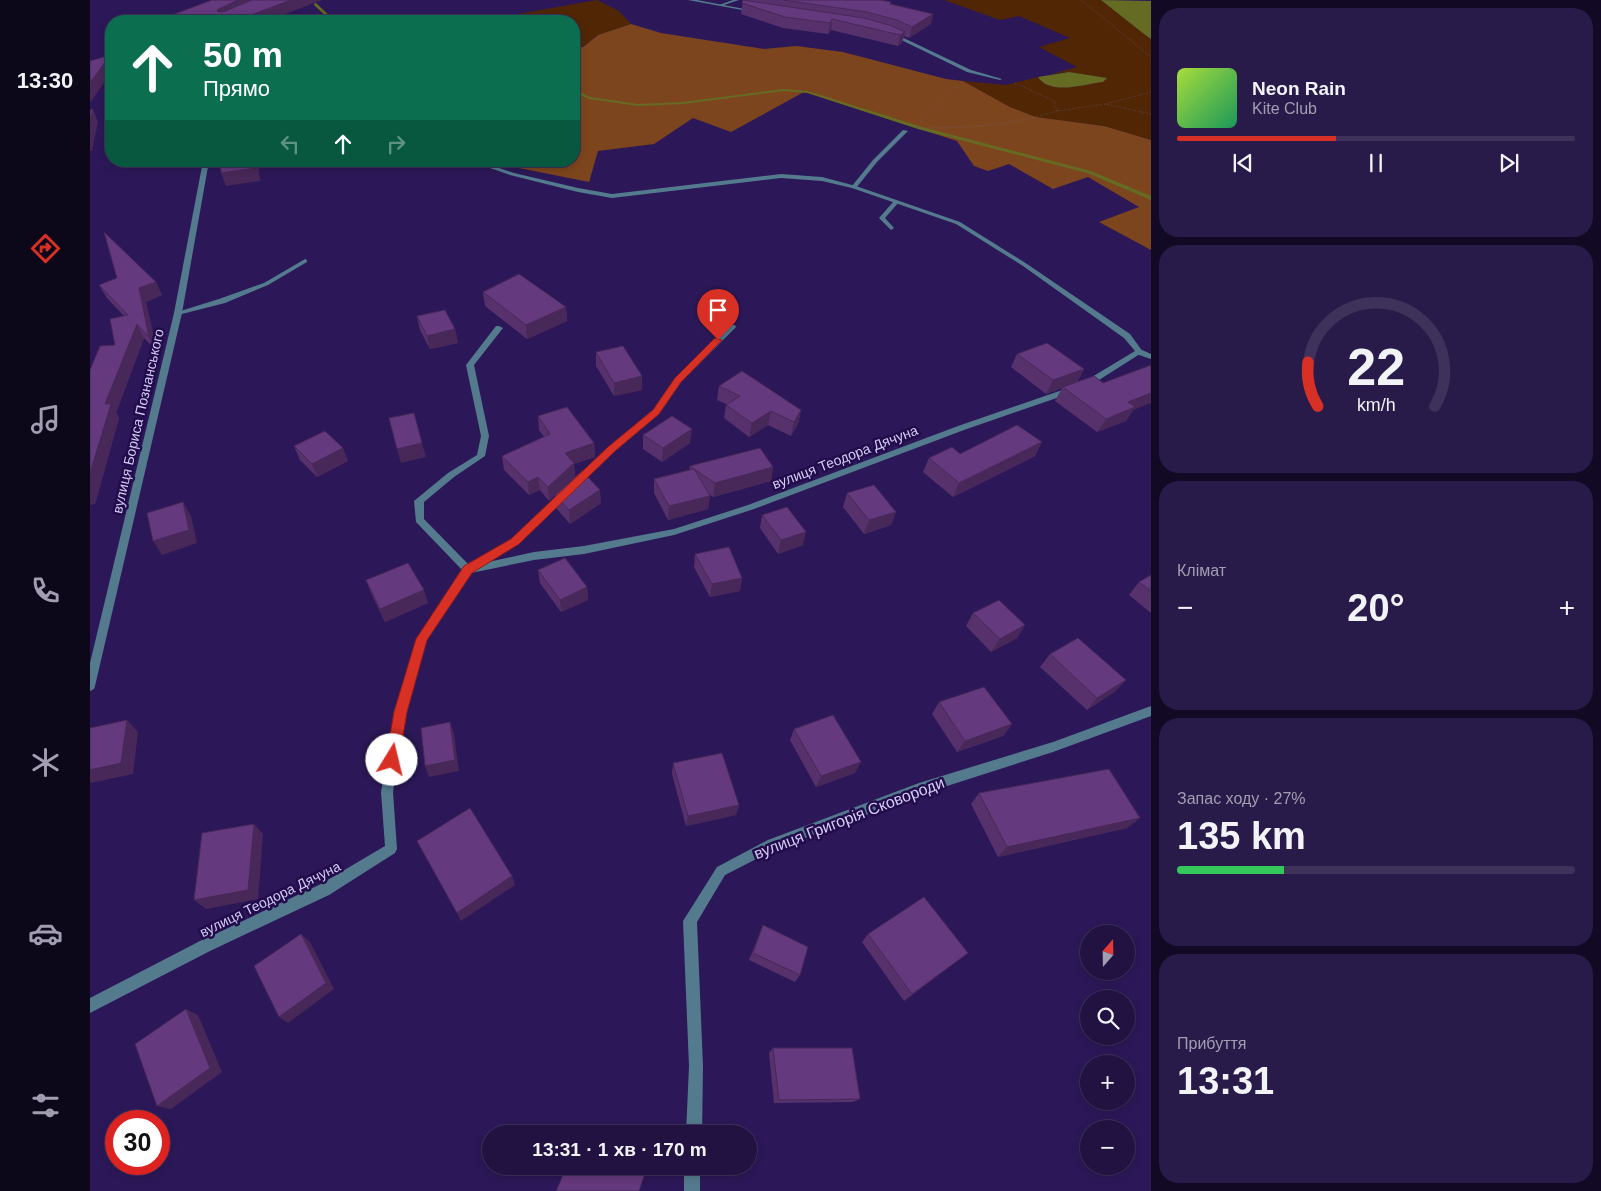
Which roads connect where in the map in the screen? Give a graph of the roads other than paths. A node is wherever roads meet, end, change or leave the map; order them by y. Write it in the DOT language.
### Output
graph roads {
  1 [pos="690,0"];
  2 [pos="737,0"];
  3 [pos="721,5"];
  4 [pos="760,12"];
  5 [pos="885,32"];
  6 [pos="1000,79"];
  7 [pos="905,131"];
  8 [pos="205,167"];
  9 [pos="492,167"];
  10 [pos="854,187"];
  11 [pos="896,202"];
  12 [pos="892,228"];
  13 [pos="305,261"];
  14 [pos="178,313"];
  15 [pos="732,327"];
  16 [pos="499,328"];
  17 [pos="1139,352"];
  18 [pos="1151,357"];
  19 [pos="468,570"];
  20 [pos="90,686"];
  21 [pos="1151,711"];
  22 [pos="90,1006"];
  23 [pos="694,1125"];
  24 [pos="692,1175"];
  25 [pos="692,1191"];
  1 -- 3 [label="street"];
  2 -- 3 [label="street"];
  3 -- 4 [label="street"];
  5 -- 6 [label="street"];
  7 -- 10 [label="street"];
  8 -- 14 [label="street, вулиця Бориса Познанського"];
  9 -- 10 [label="street"];
  10 -- 11 [label="street"];
  11 -- 12 [label="street"];
  11 -- 17 [label="street"];
  13 -- 14 [label="street"];
  14 -- 20 [label="street, вулиця Бориса Познанського"];
  15 -- 19 [label="street"];
  16 -- 19 [label="street"];
  17 -- 18 [label="street"];
  17 -- 19 [label="street, вулиця Теодора Дячуна"];
  19 -- 22 [label="street, вулиця Теодора Дячуна"];
  21 -- 23 [label="street, вулиця Григорія Сковороди"];
  24 -- 25 [label="street"];
}
